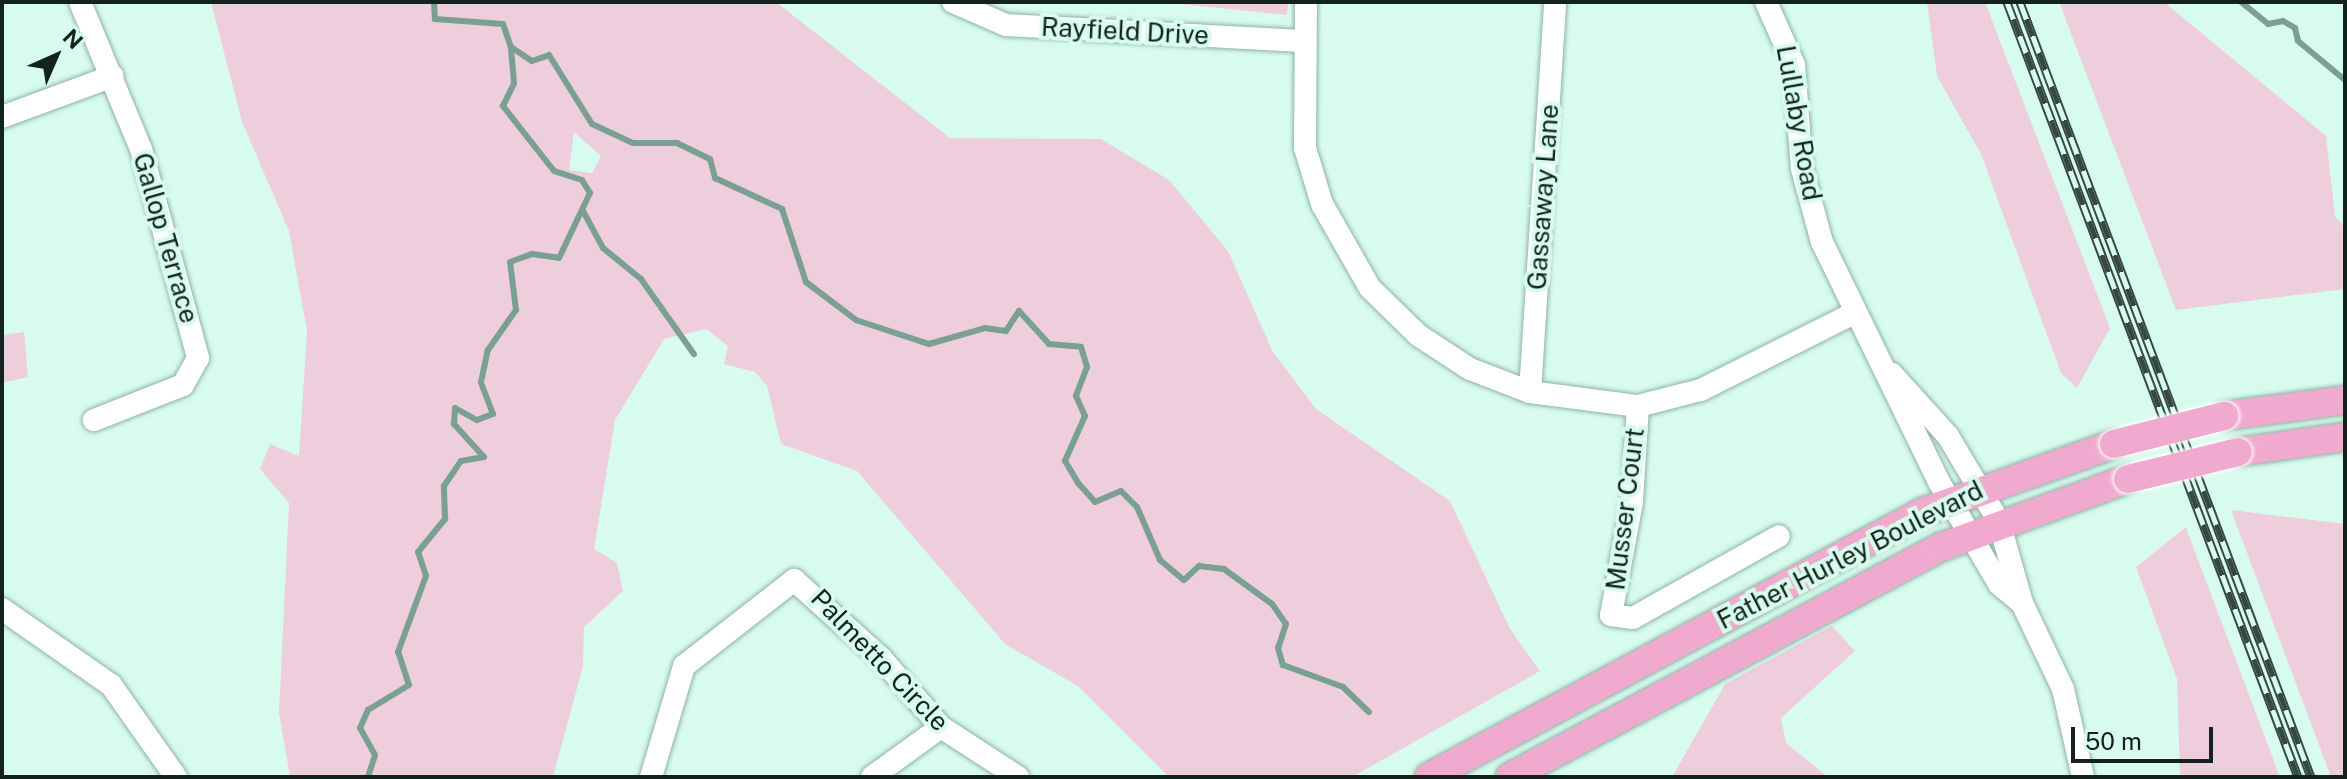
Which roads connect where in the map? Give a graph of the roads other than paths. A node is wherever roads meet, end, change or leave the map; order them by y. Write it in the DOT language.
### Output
graph roads {
  1 [pos="80,2"];
  2 [pos="953,2"];
  3 [pos="1306,2"];
  4 [pos="1555,2"];
  5 [pos="1766,2"];
  6 [pos="1302,41"];
  7 [pos="113,76"];
  8 [pos="2,117"];
  9 [pos="1854,313"];
  10 [pos="1892,374"];
  11 [pos="1530,392"];
  12 [pos="2345,400"];
  13 [pos="1638,406"];
  14 [pos="94,420"];
  15 [pos="2345,437"];
  16 [pos="1968,493"];
  17 [pos="1986,527"];
  18 [pos="1779,536"];
  19 [pos="2,609"];
  20 [pos="941,727"];
  21 [pos="176,777"];
  22 [pos="651,777"];
  23 [pos="872,777"];
  24 [pos="1018,777"];
  25 [pos="1429,777"];
  26 [pos="1510,777"];
  27 [pos="2083,777"];
  1 -- 7 [label="street, Gallop Terrace"];
  2 -- 6 [label="street, Rayfield Drive"];
  3 -- 6 [label="street"];
  4 -- 11 [label="street, Gassaway Lane"];
  5 -- 9 [label="street, Lullaby Road"];
  6 -- 11 [label="street"];
  7 -- 8 [label="street"];
  7 -- 14 [label="street, Gallop Terrace"];
  9 -- 10 [label="street, Lullaby Road"];
  9 -- 13 [label="street"];
  10 -- 16 [label="street, Lullaby Road"];
  10 -- 16 [label="street, Lullaby Road"];
  11 -- 13 [label="street"];
  12 -- 16 [label="main road, Father Hurley Boulevard, bridge"];
  13 -- 18 [label="street, Musser Court"];
  15 -- 17 [label="main road, Father Hurley Boulevard, bridge"];
  16 -- 17 [label="street"];
  16 -- 25 [label="main road, Father Hurley Boulevard"];
  17 -- 26 [label="main road, Father Hurley Boulevard"];
  17 -- 27 [label="street"];
  19 -- 21 [label="street"];
  20 -- 22 [label="street, Palmetto Circle"];
  20 -- 23 [label="street"];
  20 -- 24 [label="street, Palmetto Circle"];
}
